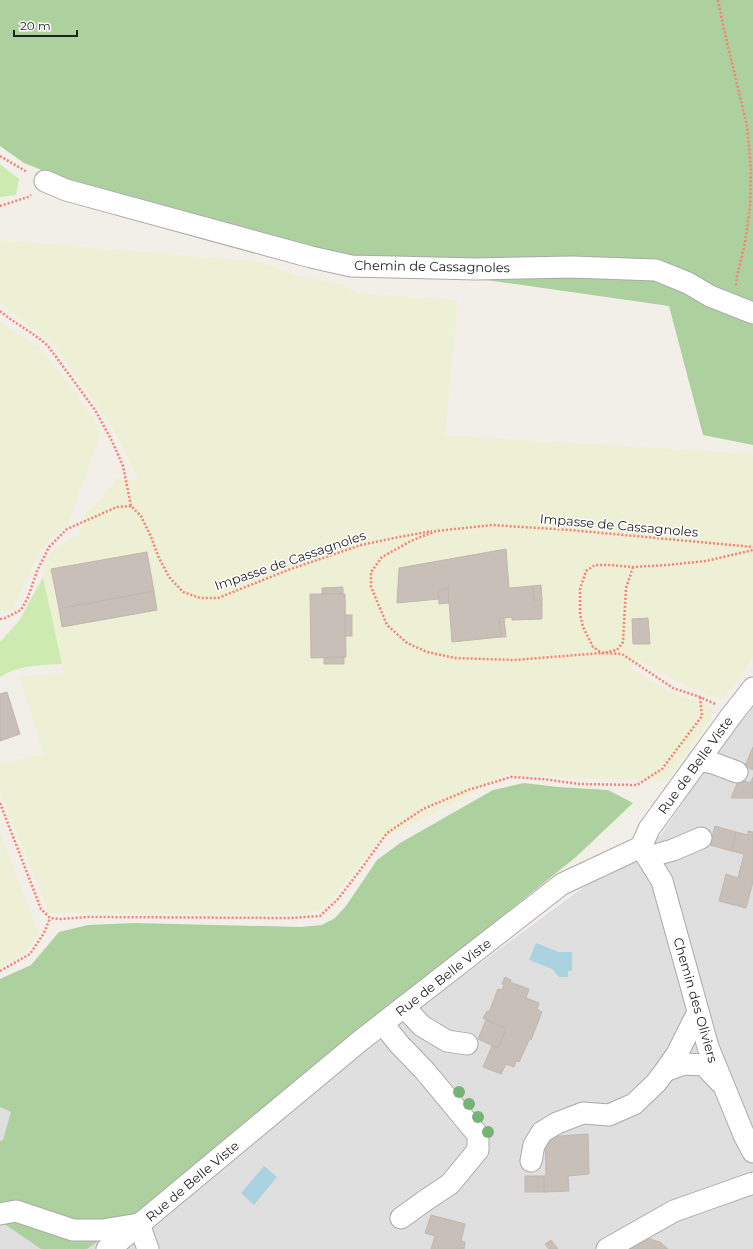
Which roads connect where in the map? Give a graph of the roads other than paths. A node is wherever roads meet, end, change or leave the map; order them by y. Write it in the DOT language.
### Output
graph roads {
  1 [pos="44,181"];
  2 [pos="753,313"];
  3 [pos="753,688"];
  4 [pos="699,760"];
  5 [pos="737,772"];
  6 [pos="701,838"];
  7 [pos="644,852"];
  8 [pos="404,1007"];
  9 [pos="698,1012"];
  10 [pos="383,1024"];
  11 [pos="468,1044"];
  12 [pos="665,1071"];
  13 [pos="724,1086"];
  14 [pos="753,1152"];
  15 [pos="531,1161"];
  16 [pos="753,1183"];
  17 [pos="0,1214"];
  18 [pos="402,1218"];
  19 [pos="139,1224"];
  20 [pos="107,1249"];
  21 [pos="148,1249"];
  22 [pos="607,1249"];
  1 -- 2 [label="street, Chemin de Cassagnoles"];
  3 -- 4 [label="street, Rue de Belle Viste"];
  4 -- 5 [label="street"];
  4 -- 7 [label="street, Rue de Belle Viste"];
  6 -- 7 [label="street"];
  7 -- 8 [label="street, Rue de Belle Viste"];
  7 -- 9 [label="street, Chemin des Oliviers"];
  8 -- 10 [label="street, Rue de Belle Viste"];
  8 -- 11 [label="street"];
  9 -- 12 [label="street"];
  9 -- 13 [label="street, Chemin des Oliviers"];
  10 -- 18 [label="street"];
  10 -- 19 [label="street, Rue de Belle Viste"];
  12 -- 13 [label="street"];
  12 -- 15 [label="street"];
  13 -- 14 [label="street, Chemin des Oliviers"];
  16 -- 22 [label="street"];
  17 -- 19 [label="street"];
  19 -- 20 [label="street, Rue de Belle Viste"];
  19 -- 21 [label="street"];
}
